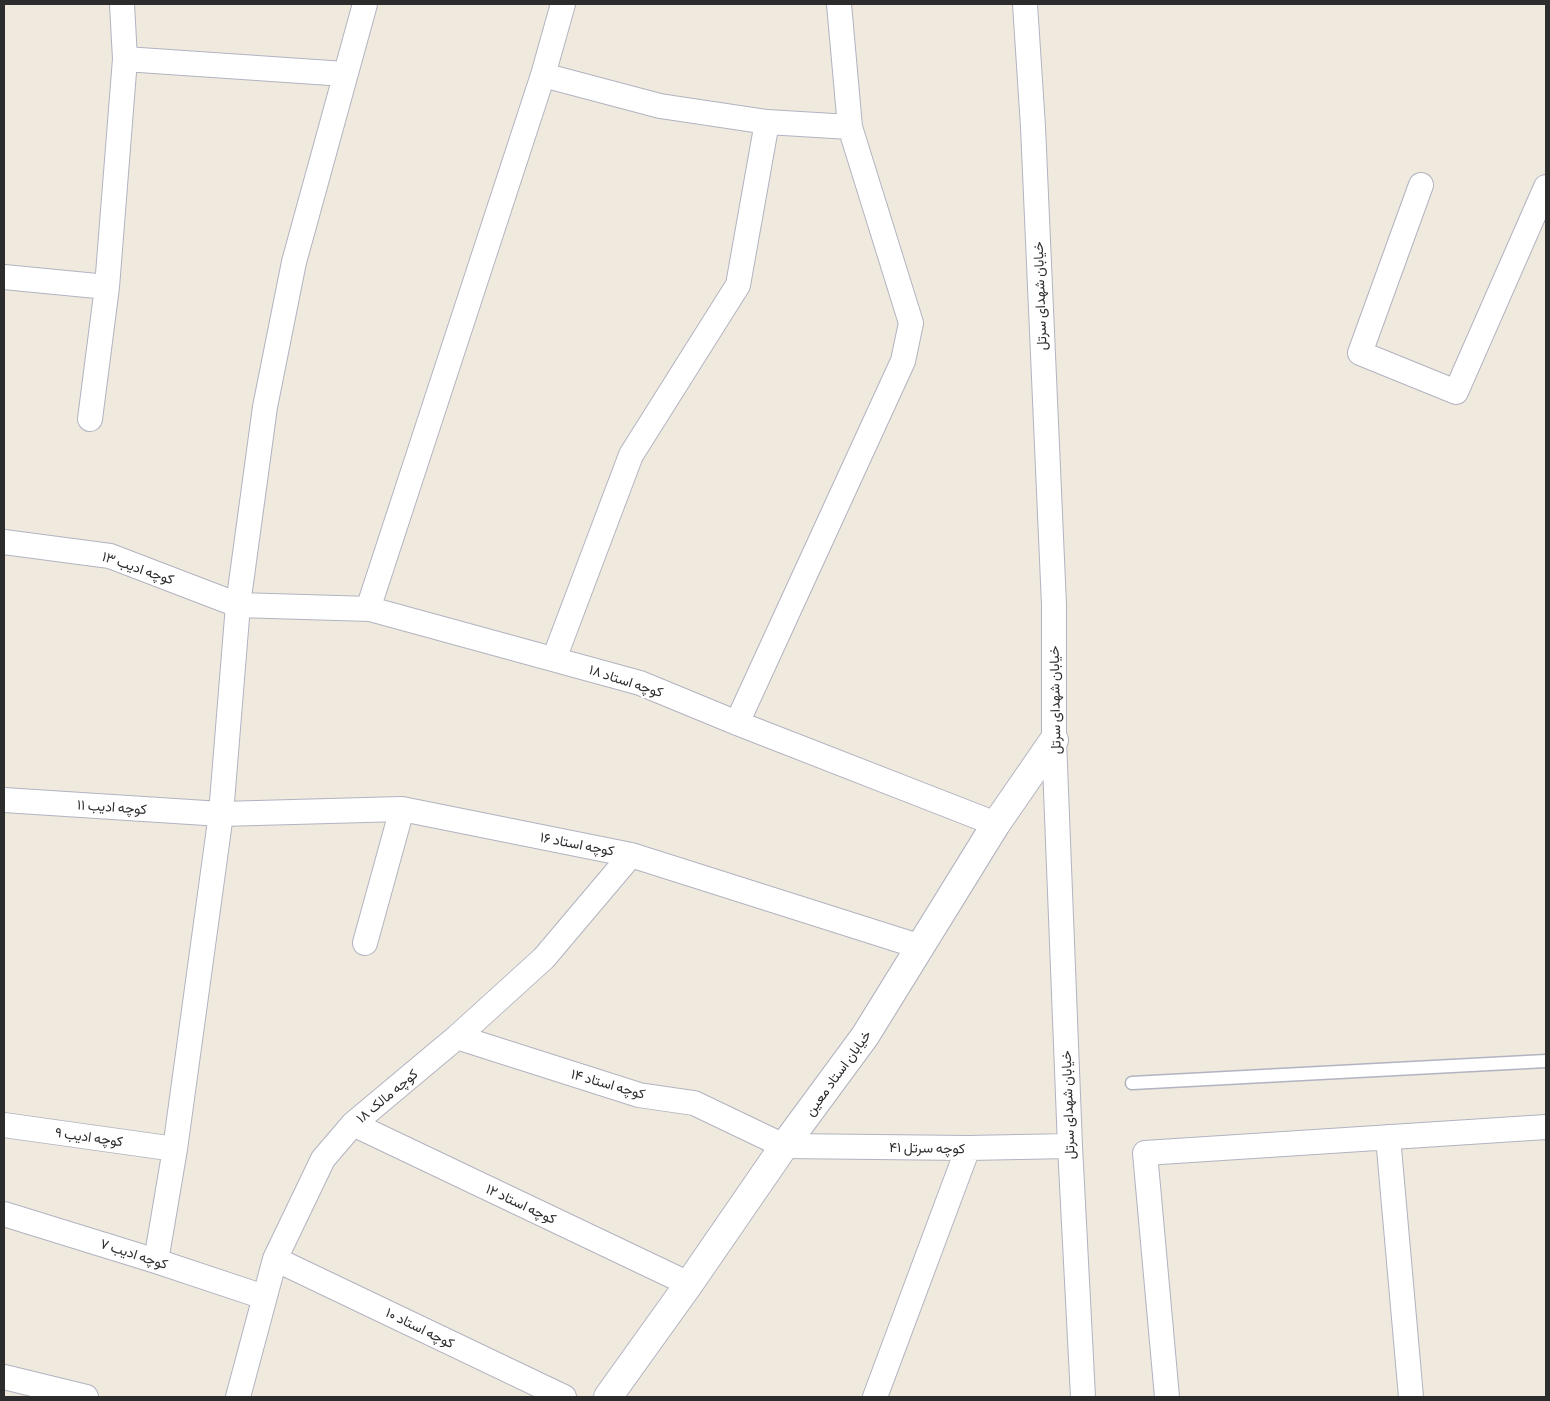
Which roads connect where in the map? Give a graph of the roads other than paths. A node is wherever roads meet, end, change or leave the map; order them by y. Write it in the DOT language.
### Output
graph roads {
  1 [pos="121,4"];
  2 [pos="365,4"];
  3 [pos="563,4"];
  4 [pos="839,4"];
  5 [pos="1025,4"];
  6 [pos="125,59"];
  7 [pos="345,74"];
  8 [pos="543,75"];
  9 [pos="767,122"];
  10 [pos="850,127"];
  11 [pos="1421,185"];
  12 [pos="1546,186"];
  13 [pos="4,281"];
  14 [pos="107,287"];
  15 [pos="90,419"];
  16 [pos="4,542"];
  17 [pos="238,605"];
  18 [pos="368,609"];
  19 [pos="554,659"];
  20 [pos="736,723"];
  21 [pos="1054,740"];
  22 [pos="4,800"];
  23 [pos="402,809"];
  24 [pos="221,814"];
  25 [pos="996,824"];
  26 [pos="631,855"];
  27 [pos="364,943"];
  28 [pos="921,946"];
  29 [pos="457,1037"];
  30 [pos="1546,1061"];
  31 [pos="1132,1084"];
  32 [pos="353,1124"];
  33 [pos="4,1125"];
  34 [pos="1546,1127"];
  35 [pos="1388,1137"];
  36 [pos="784,1146"];
  37 [pos="1070,1146"];
  38 [pos="968,1148"];
  39 [pos="175,1149"];
  40 [pos="4,1214"];
  41 [pos="275,1259"];
  42 [pos="156,1261"];
  43 [pos="689,1284"];
  44 [pos="264,1297"];
  45 [pos="4,1377"];
  46 [pos="86,1397"];
  47 [pos="238,1397"];
  48 [pos="564,1397"];
  49 [pos="608,1397"];
  50 [pos="875,1397"];
  51 [pos="1083,1397"];
  52 [pos="1167,1397"];
  53 [pos="1411,1397"];
  1 -- 6 [label="street"];
  2 -- 7 [label="street"];
  3 -- 8 [label="street"];
  4 -- 10 [label="street"];
  5 -- 21 [label="street, خیابان شهدای سرتل"];
  6 -- 7 [label="street"];
  6 -- 14 [label="street"];
  7 -- 17 [label="street"];
  8 -- 9 [label="street"];
  8 -- 18 [label="street"];
  9 -- 10 [label="street"];
  9 -- 19 [label="street"];
  10 -- 20 [label="street"];
  11 -- 12 [label="street"];
  13 -- 14 [label="street"];
  14 -- 15 [label="street"];
  16 -- 17 [label="street, کوچه ادیب ۱۳"];
  17 -- 18 [label="street, کوچه استاد ۱۸"];
  17 -- 24 [label="street"];
  18 -- 19 [label="street, کوچه استاد ۱۸"];
  19 -- 20 [label="street, کوچه استاد ۱۸"];
  20 -- 25 [label="street, کوچه استاد ۱۸"];
  21 -- 25 [label="street, خیابان استاد معین"];
  21 -- 37 [label="street, خیابان شهدای سرتل"];
  22 -- 24 [label="street, کوچه ادیب ۱۱"];
  23 -- 24 [label="street, کوچه استاد ۱۶"];
  23 -- 26 [label="street, کوچه استاد ۱۶"];
  23 -- 27 [label="street"];
  24 -- 39 [label="street"];
  25 -- 28 [label="street, خیابان استاد معین"];
  26 -- 28 [label="street, کوچه استاد ۱۶"];
  26 -- 29 [label="street, کوچه مالک ۱۸"];
  28 -- 36 [label="street, خیابان استاد معین"];
  29 -- 32 [label="street, کوچه مالک ۱۸"];
  29 -- 36 [label="street, کوچه استاد ۱۴"];
  30 -- 31 [label="lane"];
  32 -- 41 [label="street, کوچه مالک ۱۸"];
  32 -- 43 [label="street, کوچه استاد ۱۲"];
  33 -- 39 [label="street, کوچه ادیب ۹"];
  34 -- 35 [label="street"];
  35 -- 52 [label="street"];
  35 -- 53 [label="street"];
  36 -- 38 [label="street, کوچه سرتل ۴۱"];
  36 -- 43 [label="street, خیابان استاد معین"];
  37 -- 38 [label="street, کوچه سرتل ۴۱"];
  37 -- 51 [label="street, خیابان شهدای سرتل"];
  38 -- 50 [label="street"];
  39 -- 42 [label="street"];
  40 -- 42 [label="street, کوچه ادیب ۷"];
  41 -- 44 [label="street, کوچه مالک ۱۸"];
  41 -- 48 [label="street, کوچه استاد ۱۰"];
  42 -- 44 [label="street, کوچه ادیب ۷"];
  43 -- 49 [label="street, خیابان استاد معین"];
  44 -- 47 [label="street, کوچه مالک ۱۸"];
  45 -- 46 [label="street"];
}
